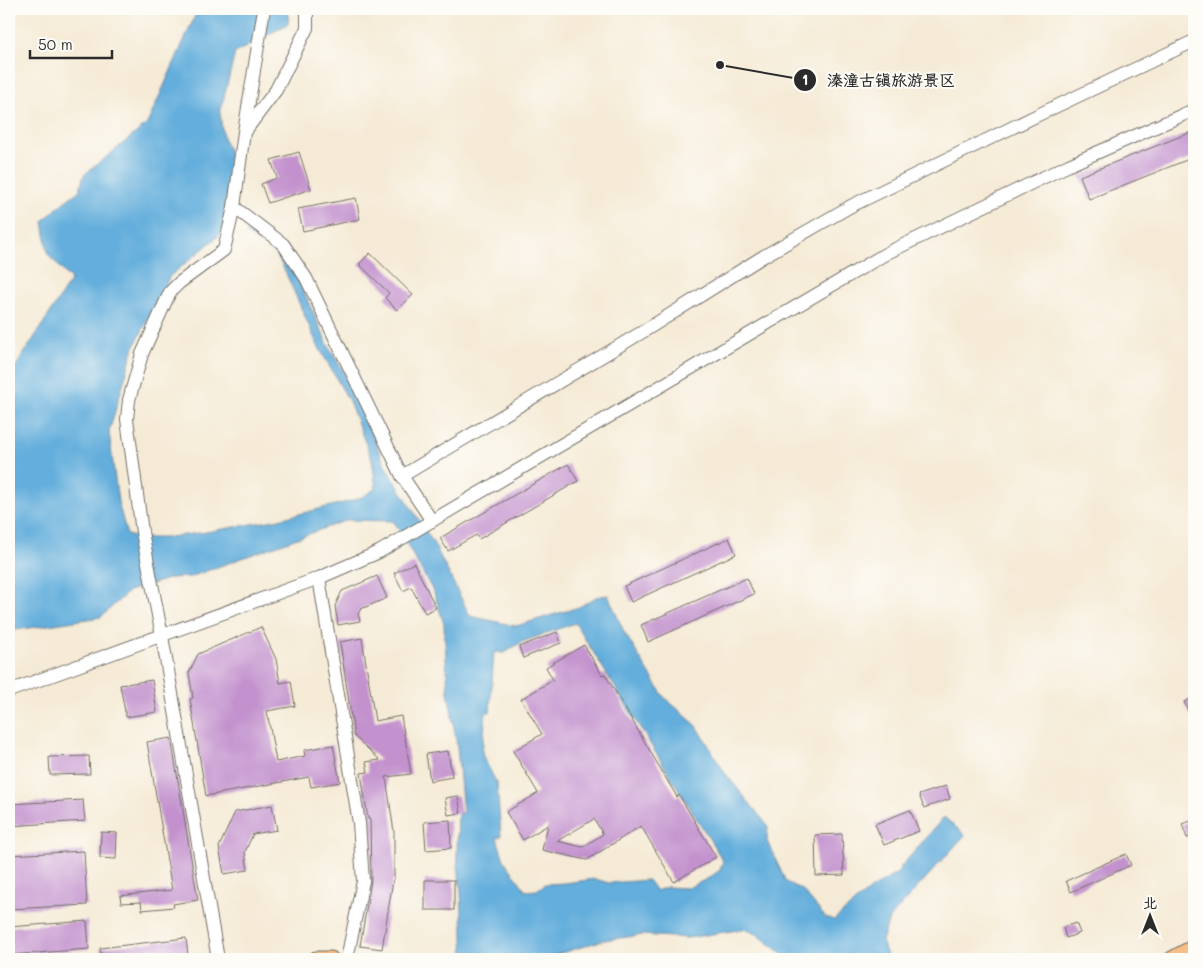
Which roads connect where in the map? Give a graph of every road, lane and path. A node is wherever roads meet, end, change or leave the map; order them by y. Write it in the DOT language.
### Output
graph roads {
  1 [pos="264,9"];
  2 [pos="306,9"];
  3 [pos="1194,42"];
  4 [pos="1194,110"];
  5 [pos="244,132"];
  6 [pos="234,207"];
  7 [pos="402,476"];
  8 [pos="432,521"];
  9 [pos="319,578"];
  10 [pos="162,636"];
  11 [pos="9,691"];
  12 [pos="1194,947"];
  13 [pos="218,959"];
  14 [pos="316,959"];
  15 [pos="331,959"];
  16 [pos="347,959"];
  17 [pos="1172,959"];
  1 -- 5 [label="street"];
  2 -- 5 [label="street"];
  3 -- 7 [label="street"];
  4 -- 8 [label="street"];
  5 -- 6 [label="street"];
  6 -- 7 [label="street"];
  6 -- 10 [label="street"];
  7 -- 8 [label="street"];
  8 -- 9 [label="street"];
  9 -- 10 [label="street"];
  9 -- 16 [label="street"];
  10 -- 11 [label="street"];
  10 -- 13 [label="street"];
  12 -- 17 [label="main road"];
  14 -- 15 [label="main road"];
}
